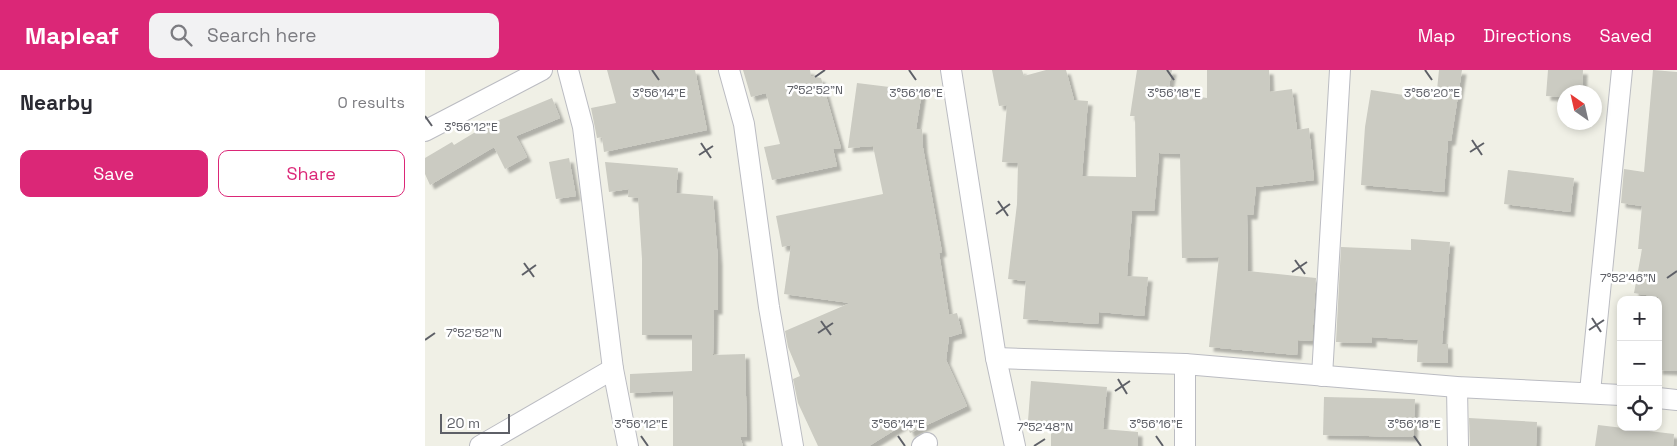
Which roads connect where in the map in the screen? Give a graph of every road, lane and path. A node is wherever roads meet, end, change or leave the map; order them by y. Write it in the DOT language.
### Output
graph roads {
  1 [pos="542,70"];
  2 [pos="567,70"];
  3 [pos="729,70"];
  4 [pos="951,70"];
  5 [pos="1340,70"];
  6 [pos="1622,70"];
  7 [pos="425,131"];
  8 [pos="996,358"];
  9 [pos="1185,364"];
  10 [pos="613,369"];
  11 [pos="1322,376"];
  12 [pos="1457,387"];
  13 [pos="1591,392"];
  14 [pos="1617,395"];
  15 [pos="1662,398"];
  16 [pos="1677,400"];
  17 [pos="480,446"];
  18 [pos="628,446"];
  19 [pos="793,446"];
  20 [pos="1015,446"];
  21 [pos="1185,446"];
  22 [pos="1458,446"];
  1 -- 7 [label="street"];
  2 -- 10 [label="street"];
  3 -- 19 [label="street"];
  4 -- 8 [label="street"];
  5 -- 11 [label="street"];
  6 -- 13 [label="street"];
  8 -- 9 [label="street"];
  8 -- 20 [label="street"];
  9 -- 11 [label="street"];
  9 -- 21 [label="street"];
  10 -- 17 [label="street"];
  10 -- 18 [label="street"];
  11 -- 12 [label="street"];
  12 -- 13 [label="street"];
  12 -- 22 [label="street"];
  13 -- 14 [label="street"];
  15 -- 16 [label="street"];
}
